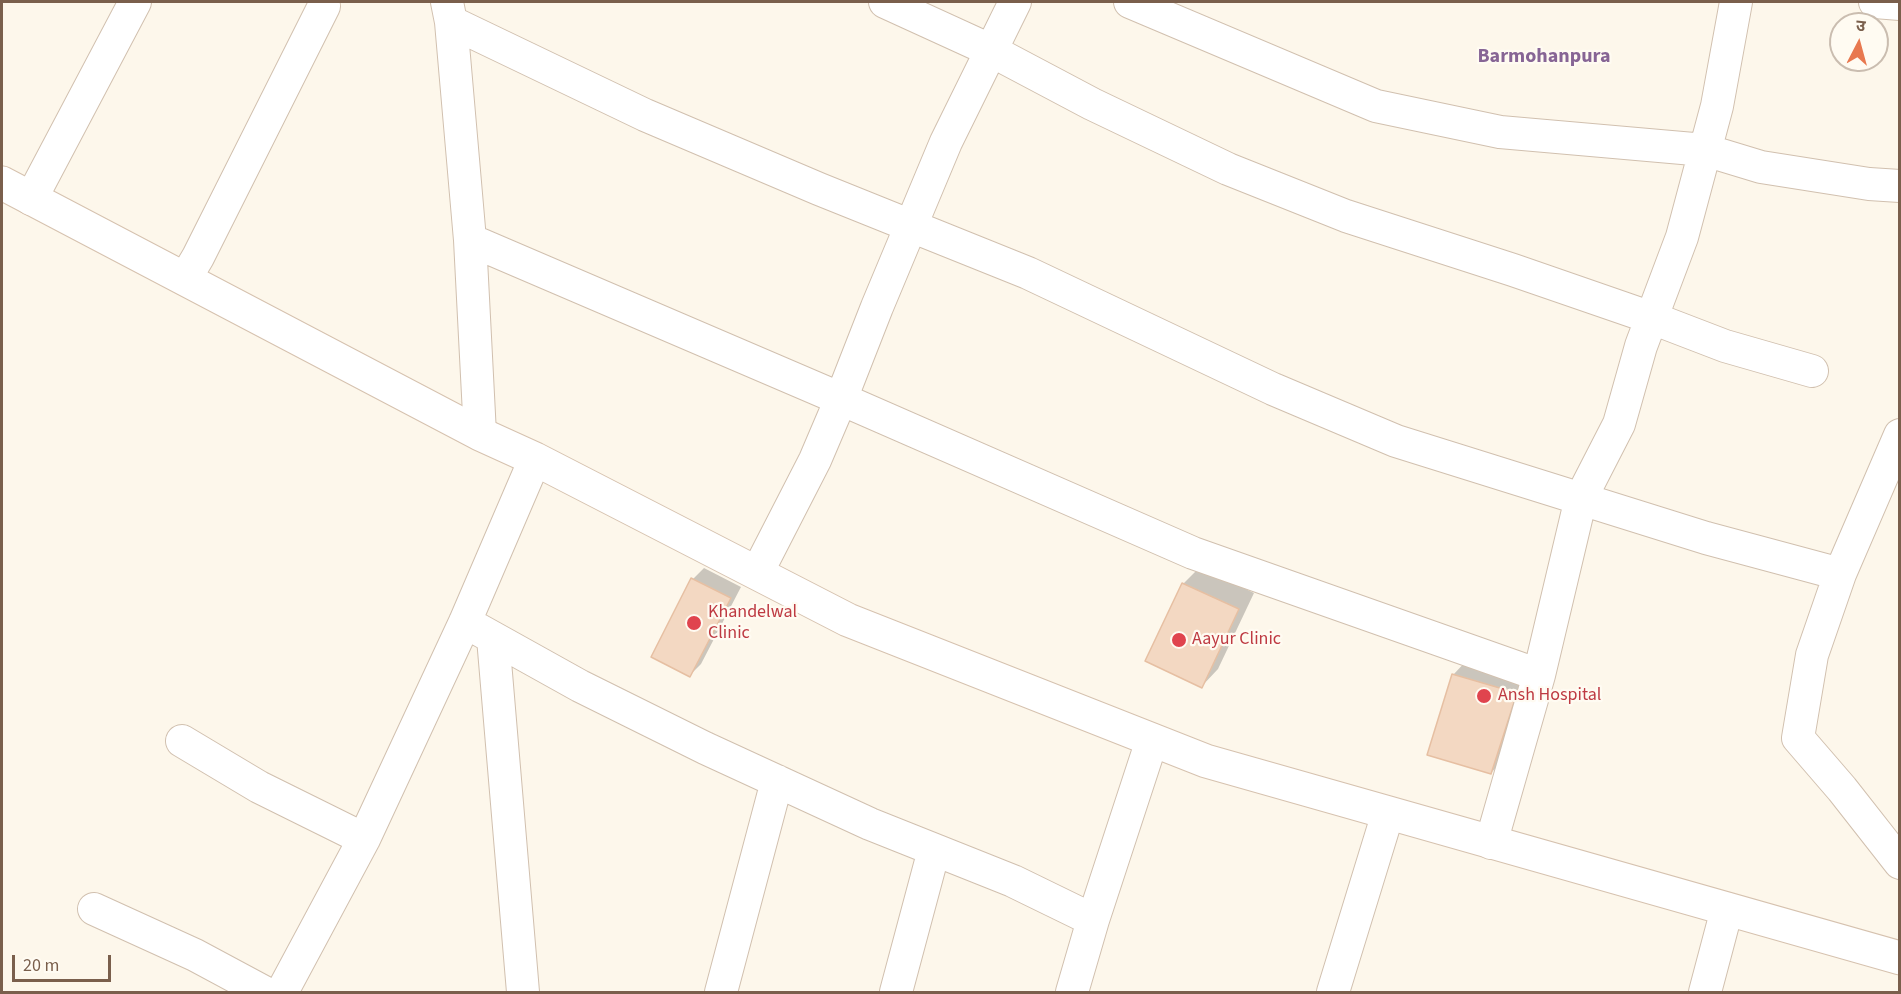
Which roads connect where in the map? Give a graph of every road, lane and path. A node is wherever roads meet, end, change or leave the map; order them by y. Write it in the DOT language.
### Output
graph roads {
  1 [pos="135,2"];
  2 [pos="885,2"];
  3 [pos="1015,2"];
  4 [pos="1130,2"];
  5 [pos="1736,2"];
  6 [pos="1875,2"];
  7 [pos="1899,4"];
  8 [pos="324,6"];
  9 [pos="449,12"];
  10 [pos="990,50"];
  11 [pos="1705,150"];
  12 [pos="2,183"];
  13 [pos="1899,186"];
  14 [pos="32,199"];
  15 [pos="911,226"];
  16 [pos="470,240"];
  17 [pos="185,279"];
  18 [pos="1652,318"];
  19 [pos="1812,371"];
  20 [pos="841,399"];
  21 [pos="480,434"];
  22 [pos="1899,435"];
  23 [pos="535,459"];
  24 [pos="1581,498"];
  25 [pos="757,573"];
  26 [pos="1840,574"];
  27 [pos="465,622"];
  28 [pos="493,638"];
  29 [pos="1539,675"];
  30 [pos="1152,740"];
  31 [pos="182,741"];
  32 [pos="777,781"];
  33 [pos="1388,813"];
  34 [pos="364,839"];
  35 [pos="1491,843"];
  36 [pos="934,850"];
  37 [pos="1899,863"];
  38 [pos="94,909"];
  39 [pos="1727,909"];
  40 [pos="1093,920"];
  41 [pos="1899,958"];
  42 [pos="264,993"];
  43 [pos="282,993"];
  44 [pos="523,993"];
  45 [pos="721,993"];
  46 [pos="896,993"];
  47 [pos="1072,993"];
  48 [pos="1333,993"];
  49 [pos="1705,993"];
  1 -- 14 [label="street"];
  2 -- 10 [label="street"];
  3 -- 10 [label="street"];
  4 -- 11 [label="street"];
  5 -- 11 [label="street"];
  6 -- 7 [label="street"];
  8 -- 17 [label="street"];
  9 -- 15 [label="street"];
  9 -- 16 [label="street"];
  10 -- 15 [label="street"];
  10 -- 18 [label="street"];
  11 -- 13 [label="street"];
  11 -- 18 [label="street"];
  12 -- 14 [label="street"];
  14 -- 17 [label="street"];
  15 -- 20 [label="street"];
  15 -- 24 [label="street"];
  16 -- 20 [label="street"];
  16 -- 21 [label="street"];
  17 -- 21 [label="street"];
  18 -- 19 [label="street"];
  18 -- 24 [label="street"];
  20 -- 25 [label="street"];
  20 -- 29 [label="street"];
  21 -- 23 [label="street"];
  22 -- 26 [label="street"];
  23 -- 25 [label="street"];
  23 -- 27 [label="street"];
  24 -- 26 [label="street"];
  24 -- 29 [label="street"];
  25 -- 30 [label="street"];
  26 -- 37 [label="street"];
  27 -- 28 [label="street"];
  27 -- 34 [label="street"];
  28 -- 32 [label="street"];
  28 -- 44 [label="street"];
  29 -- 35 [label="street"];
  30 -- 33 [label="street"];
  30 -- 40 [label="street"];
  31 -- 34 [label="street"];
  32 -- 36 [label="street"];
  32 -- 45 [label="street"];
  33 -- 35 [label="street"];
  33 -- 48 [label="street"];
  34 -- 43 [label="street"];
  35 -- 39 [label="street"];
  36 -- 40 [label="street"];
  36 -- 46 [label="street"];
  38 -- 42 [label="street"];
  39 -- 41 [label="street"];
  39 -- 49 [label="street"];
  40 -- 47 [label="street"];
}
